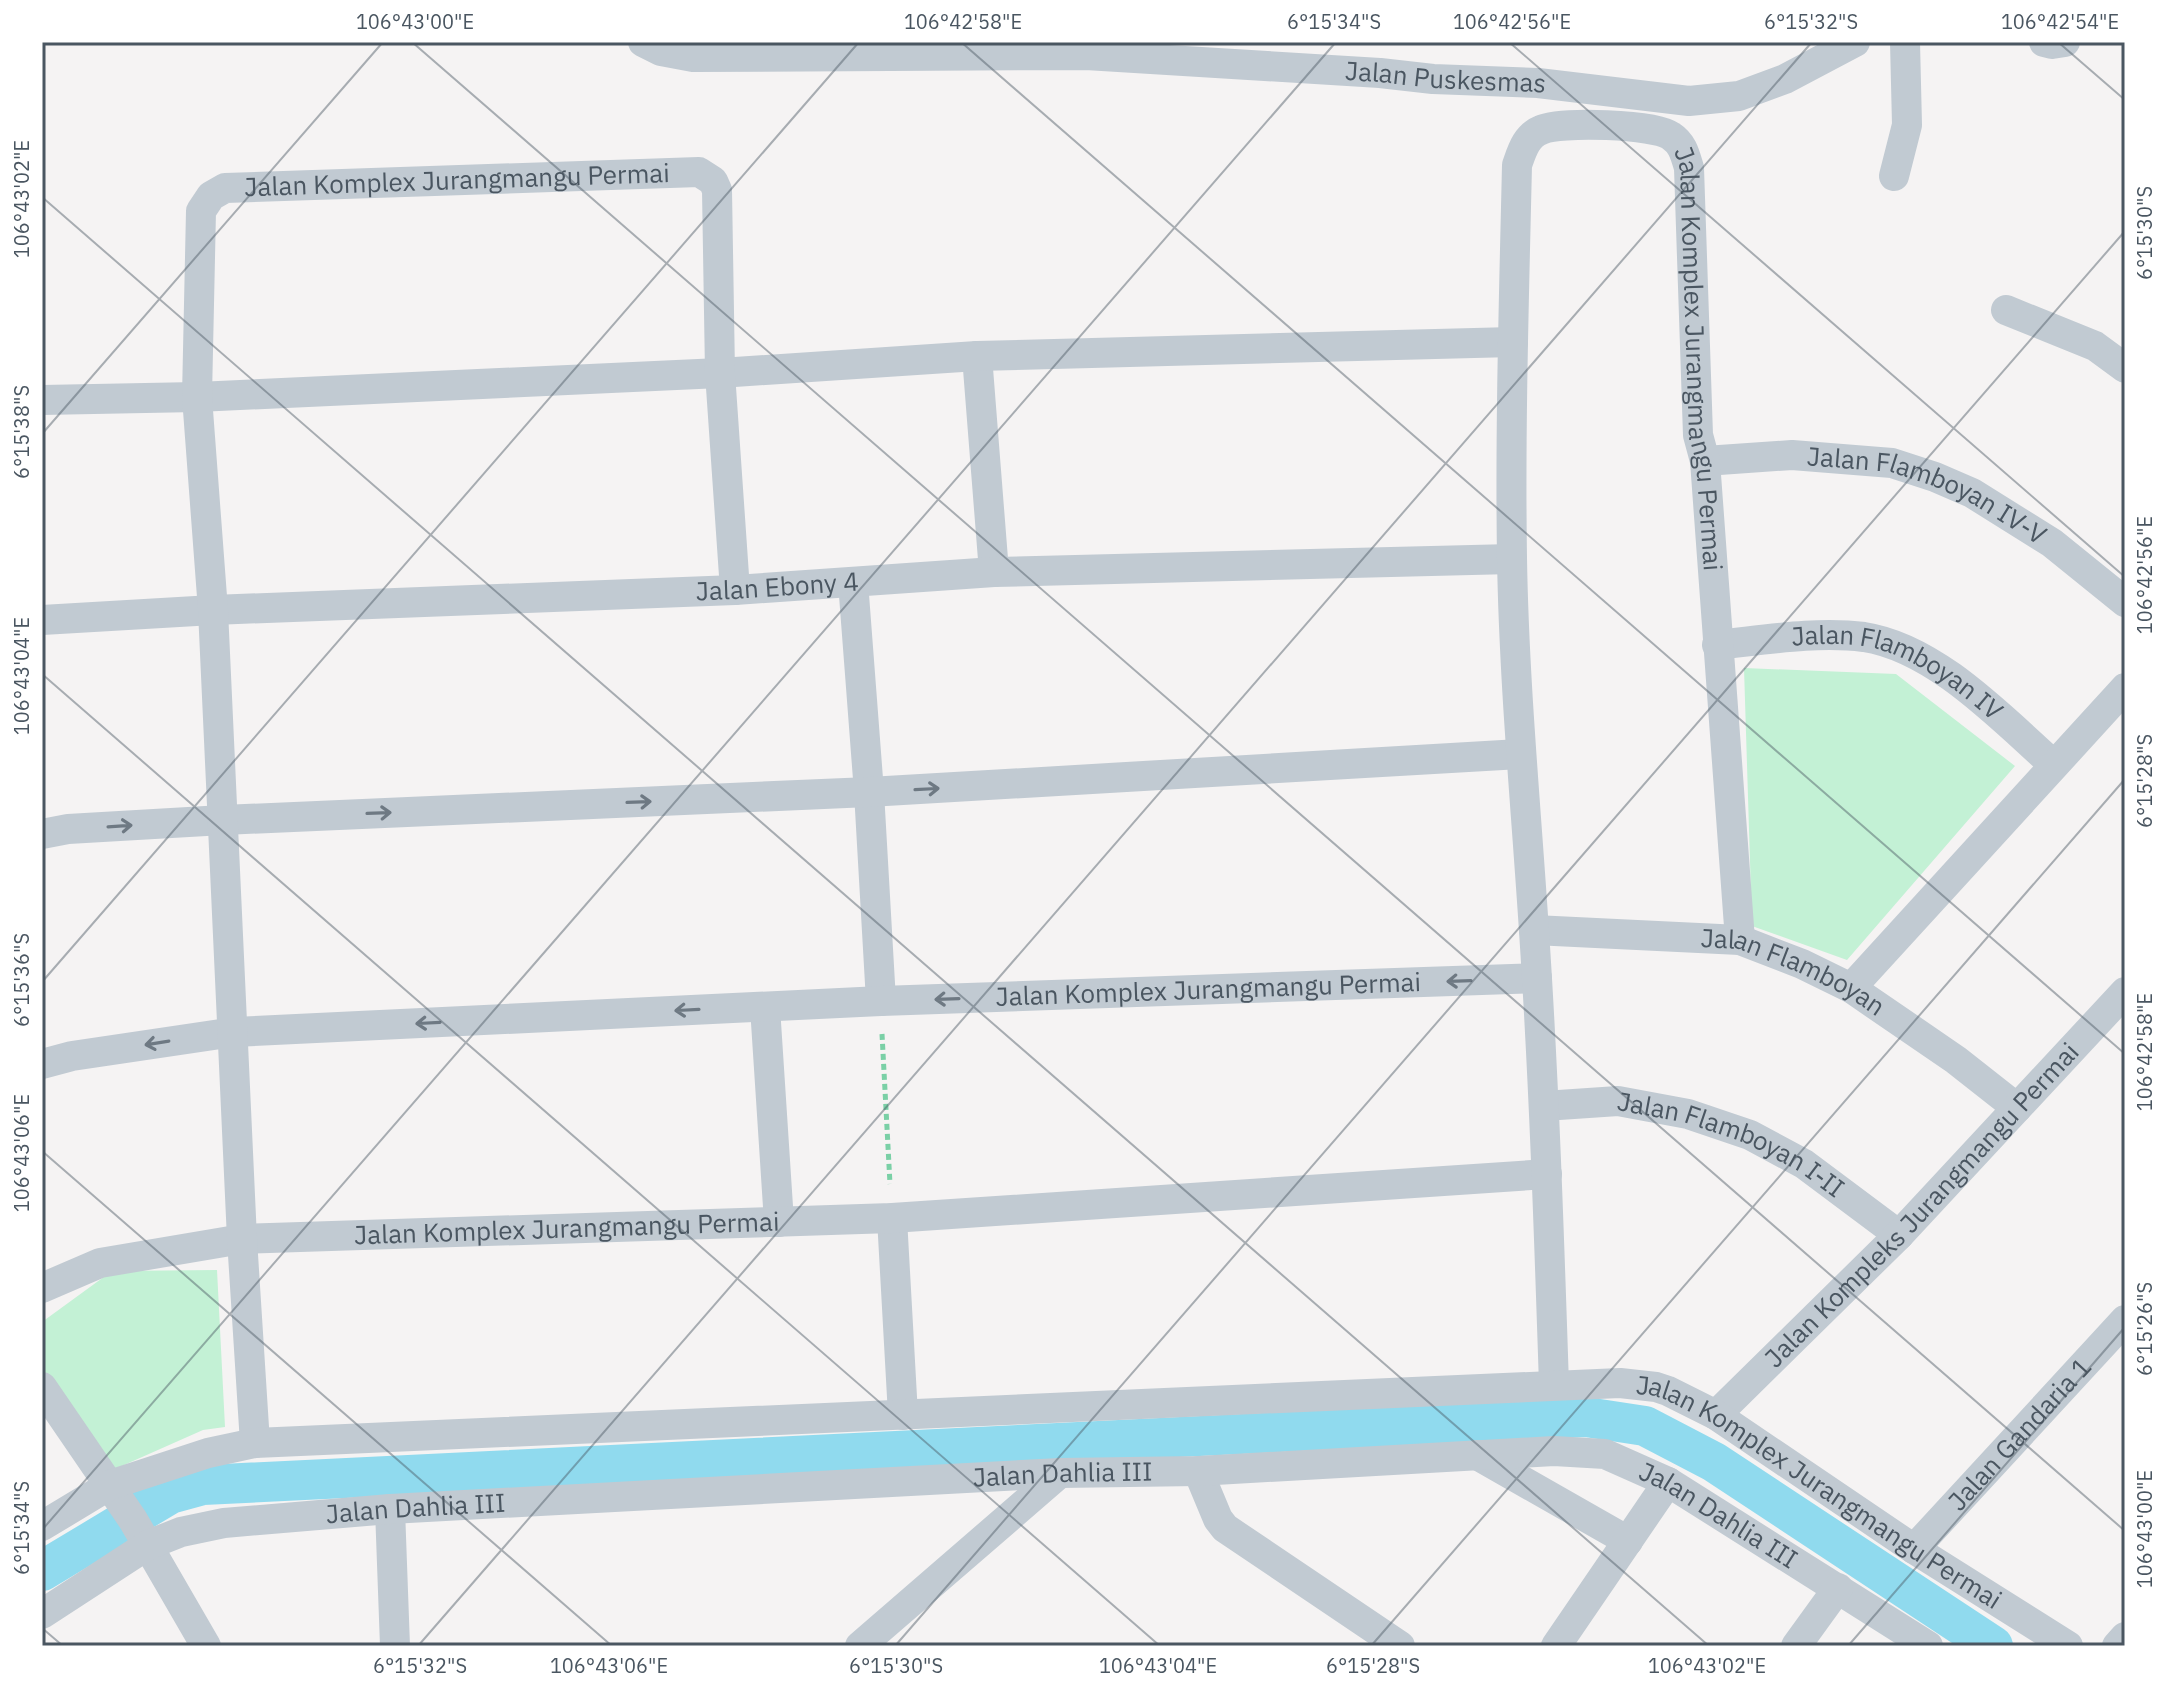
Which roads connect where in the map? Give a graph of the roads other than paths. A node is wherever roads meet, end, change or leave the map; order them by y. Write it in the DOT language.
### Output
graph roads {
  1 [pos="643,42"];
  2 [pos="1855,42"];
  3 [pos="1905,42"];
  4 [pos="2044,42"];
  5 [pos="2065,42"];
  6 [pos="1894,176"];
  7 [pos="2006,310"];
  8 [pos="1513,342"];
  9 [pos="977,356"];
  10 [pos="2125,368"];
  11 [pos="720,373"];
  12 [pos="197,397"];
  13 [pos="42,400"];
  14 [pos="1705,461"];
  15 [pos="1512,559"];
  16 [pos="994,572"];
  17 [pos="853,582"];
  18 [pos="735,590"];
  19 [pos="2125,602"];
  20 [pos="213,610"];
  21 [pos="42,620"];
  22 [pos="1717,645"];
  23 [pos="2125,688"];
  24 [pos="1520,754"];
  25 [pos="2054,765"];
  26 [pos="869,792"];
  27 [pos="223,820"];
  28 [pos="42,834"];
  29 [pos="1534,930"];
  30 [pos="1740,940"];
  31 [pos="1537,978"];
  32 [pos="1851,988"];
  33 [pos="2125,992"];
  34 [pos="881,1001"];
  35 [pos="765,1007"];
  36 [pos="234,1032"];
  37 [pos="42,1064"];
  38 [pos="1544,1106"];
  39 [pos="2017,1108"];
  40 [pos="1547,1174"];
  41 [pos="892,1218"];
  42 [pos="779,1222"];
  43 [pos="1899,1235"];
  44 [pos="242,1239"];
  45 [pos="42,1288"];
  46 [pos="2125,1320"];
  47 [pos="1554,1385"];
  48 [pos="42,1387"];
  49 [pos="903,1415"];
  50 [pos="1716,1415"];
  51 [pos="255,1443"];
  52 [pos="1477,1455"];
  53 [pos="1198,1471"];
  54 [pos="1060,1473"];
  55 [pos="1668,1482"];
  56 [pos="390,1509"];
  57 [pos="127,1512"];
  58 [pos="42,1526"];
  59 [pos="1628,1541"];
  60 [pos="1914,1549"];
  61 [pos="1838,1588"];
  62 [pos="42,1614"];
  63 [pos="2125,1637"];
  64 [pos="206,1646"];
  65 [pos="395,1646"];
  66 [pos="860,1646"];
  67 [pos="1400,1646"];
  68 [pos="1556,1646"];
  69 [pos="1796,1646"];
  70 [pos="1928,1646"];
  71 [pos="2068,1646"];
  72 [pos="2117,1646"];
  1 -- 2 [label="street, Jalan Puskesmas"];
  3 -- 6 [label="street"];
  4 -- 5 [label="street"];
  7 -- 10 [label="street"];
  8 -- 9 [label="street"];
  8 -- 14 [label="street, Jalan Komplex Jurangmangu Permai"];
  8 -- 15 [label="street, Jalan Komplex Jurangmangu Permai"];
  9 -- 11 [label="street"];
  9 -- 16 [label="street"];
  11 -- 12 [label="street"];
  11 -- 12 [label="street, Jalan Komplex Jurangmangu Permai"];
  11 -- 18 [label="street, Jalan Komplex Jurangmangu Permai"];
  12 -- 13 [label="street"];
  12 -- 20 [label="street, Jalan Komplex Jurangmangu Permai"];
  14 -- 19 [label="street, Jalan Flamboyan IV-V"];
  14 -- 22 [label="street, Jalan Komplex Jurangmangu Permai"];
  15 -- 16 [label="street, Jalan Ebony 4"];
  15 -- 24 [label="street, Jalan Komplex Jurangmangu Permai"];
  16 -- 17 [label="street, Jalan Ebony 4"];
  17 -- 18 [label="street, Jalan Ebony 4"];
  17 -- 26 [label="street"];
  18 -- 20 [label="street, Jalan Ebony 4"];
  20 -- 21 [label="street, Jalan Ebony 4"];
  20 -- 27 [label="street, Jalan Komplex Jurangmangu Permai"];
  22 -- 25 [label="street, Jalan Flamboyan IV"];
  22 -- 30 [label="street, Jalan Komplex Jurangmangu Permai"];
  23 -- 25 [label="street"];
  26 -- 24 [label="street, one-way"];
  24 -- 29 [label="street, Jalan Komplex Jurangmangu Permai"];
  25 -- 32 [label="street"];
  27 -- 26 [label="street, one-way"];
  26 -- 34 [label="street"];
  28 -- 27 [label="street, one-way"];
  27 -- 36 [label="street, Jalan Komplex Jurangmangu Permai"];
  29 -- 30 [label="street, Jalan Flamboyan"];
  29 -- 31 [label="street, Jalan Komplex Jurangmangu Permai"];
  30 -- 32 [label="street, Jalan Flamboyan"];
  31 -- 34 [label="street, Jalan Komplex Jurangmangu Permai, one-way"];
  31 -- 38 [label="street, Jalan Komplex Jurangmangu Permai"];
  32 -- 39 [label="street, Jalan Flamboyan"];
  33 -- 39 [label="street, Jalan Kompleks Jurangmangu Permai"];
  34 -- 35 [label="street, Jalan Komplex Jurangmangu Permai"];
  35 -- 36 [label="street, Jalan Komplex Jurangmangu Permai, one-way"];
  35 -- 42 [label="street"];
  36 -- 37 [label="street, one-way"];
  36 -- 44 [label="street, Jalan Komplex Jurangmangu Permai"];
  38 -- 40 [label="street, Jalan Komplex Jurangmangu Permai"];
  38 -- 43 [label="street, Jalan Flamboyan I-II"];
  39 -- 43 [label="street, Jalan Kompleks Jurangmangu Permai"];
  40 -- 41 [label="street, Jalan Komplex Jurangmangu Permai"];
  40 -- 47 [label="street, Jalan Komplex Jurangmangu Permai"];
  41 -- 42 [label="street, Jalan Komplex Jurangmangu Permai"];
  41 -- 49 [label="street"];
  42 -- 44 [label="street, Jalan Komplex Jurangmangu Permai"];
  43 -- 50 [label="street, Jalan Kompleks Jurangmangu Permai"];
  44 -- 45 [label="street, Jalan Komplex Jurangmangu Permai"];
  44 -- 51 [label="street, Jalan Komplex Jurangmangu Permai"];
  46 -- 60 [label="street, Jalan Gandaria 1"];
  47 -- 49 [label="street, Jalan Komplex Jurangmangu Permai"];
  47 -- 50 [label="street, Jalan Komplex Jurangmangu Permai"];
  48 -- 57 [label="street"];
  49 -- 51 [label="street, Jalan Komplex Jurangmangu Permai"];
  50 -- 60 [label="street, Jalan Komplex Jurangmangu Permai"];
  51 -- 57 [label="street, Jalan Komplex Jurangmangu Permai"];
  52 -- 53 [label="street, Jalan Dahlia III"];
  52 -- 55 [label="street, Jalan Dahlia III"];
  52 -- 59 [label="street"];
  53 -- 54 [label="street, Jalan Dahlia III"];
  53 -- 67 [label="street"];
  54 -- 56 [label="street, Jalan Dahlia III"];
  54 -- 66 [label="street"];
  55 -- 59 [label="street"];
  55 -- 61 [label="street, Jalan Dahlia III"];
  56 -- 57 [label="street, Jalan Dahlia III"];
  56 -- 65 [label="street"];
  57 -- 58 [label="street, Jalan Komplex Jurangmangu Permai"];
  57 -- 62 [label="street, Jalan Komplex Jurangmangu Permai"];
  57 -- 64 [label="street"];
  59 -- 68 [label="street"];
  60 -- 71 [label="street, Jalan Komplex Jurangmangu Permai"];
  61 -- 69 [label="street"];
  61 -- 70 [label="street, Jalan Dahlia III"];
  63 -- 72 [label="street"];
}
